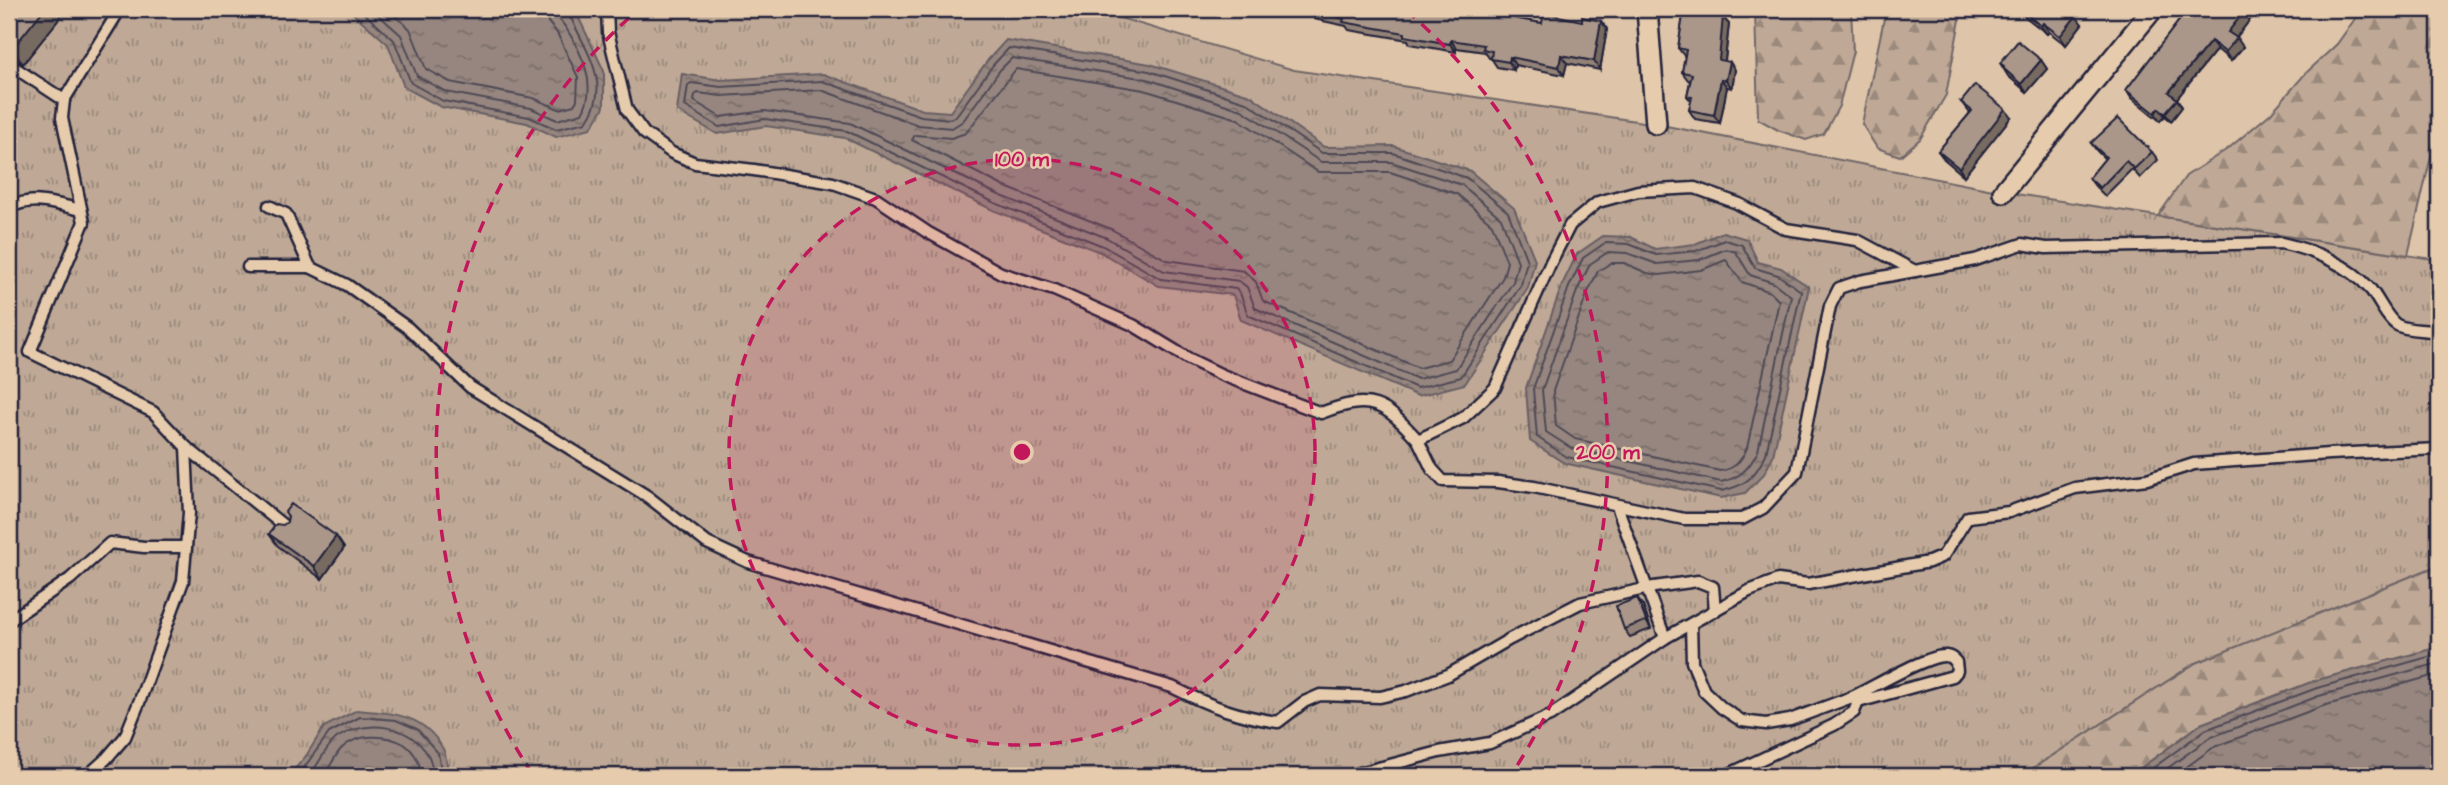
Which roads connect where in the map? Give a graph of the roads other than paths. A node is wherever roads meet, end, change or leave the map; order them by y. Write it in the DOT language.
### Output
graph roads {
  1 [pos="120,9"];
  2 [pos="607,9"];
  3 [pos="1647,9"];
  4 [pos="2153,9"];
  5 [pos="9,64"];
  6 [pos="64,100"];
  7 [pos="1656,124"];
  8 [pos="2003,192"];
  9 [pos="9,199"];
  10 [pos="21,201"];
  11 [pos="269,206"];
  12 [pos="9,208"];
  13 [pos="81,210"];
  14 [pos="248,267"];
  15 [pos="310,267"];
  16 [pos="1915,271"];
  17 [pos="2439,333"];
  18 [pos="1418,440"];
  19 [pos="186,447"];
  20 [pos="2439,449"];
  21 [pos="1617,506"];
  22 [pos="289,530"];
  23 [pos="186,547"];
  24 [pos="1646,589"];
  25 [pos="1715,611"];
  26 [pos="9,621"];
  27 [pos="1691,624"];
  28 [pos="1665,638"];
  29 [pos="1855,699"];
  30 [pos="87,776"];
  31 [pos="1348,776"];
  32 [pos="1726,776"];
  1 -- 6 [label="lane"];
  2 -- 18 [label="lane"];
  3 -- 7 [label="street"];
  4 -- 8 [label="street"];
  5 -- 6 [label="lane"];
  6 -- 13 [label="lane"];
  9 -- 10 [label="lane"];
  10 -- 12 [label="lane"];
  10 -- 13 [label="lane"];
  11 -- 15 [label="lane"];
  13 -- 19 [label="lane"];
  14 -- 15 [label="lane"];
  15 -- 24 [label="lane"];
  16 -- 17 [label="lane"];
  16 -- 18 [label="lane"];
  16 -- 21 [label="lane"];
  18 -- 21 [label="lane"];
  19 -- 22 [label="lane"];
  19 -- 23 [label="lane"];
  20 -- 25 [label="lane"];
  21 -- 24 [label="lane"];
  23 -- 26 [label="lane"];
  23 -- 30 [label="lane"];
  24 -- 25 [label="lane"];
  24 -- 28 [label="lane"];
  25 -- 27 [label="lane"];
  27 -- 28 [label="lane"];
  27 -- 29 [label="lane"];
  28 -- 31 [label="lane"];
  29 -- 29 [label="lane"];
  29 -- 32 [label="lane"];
}
